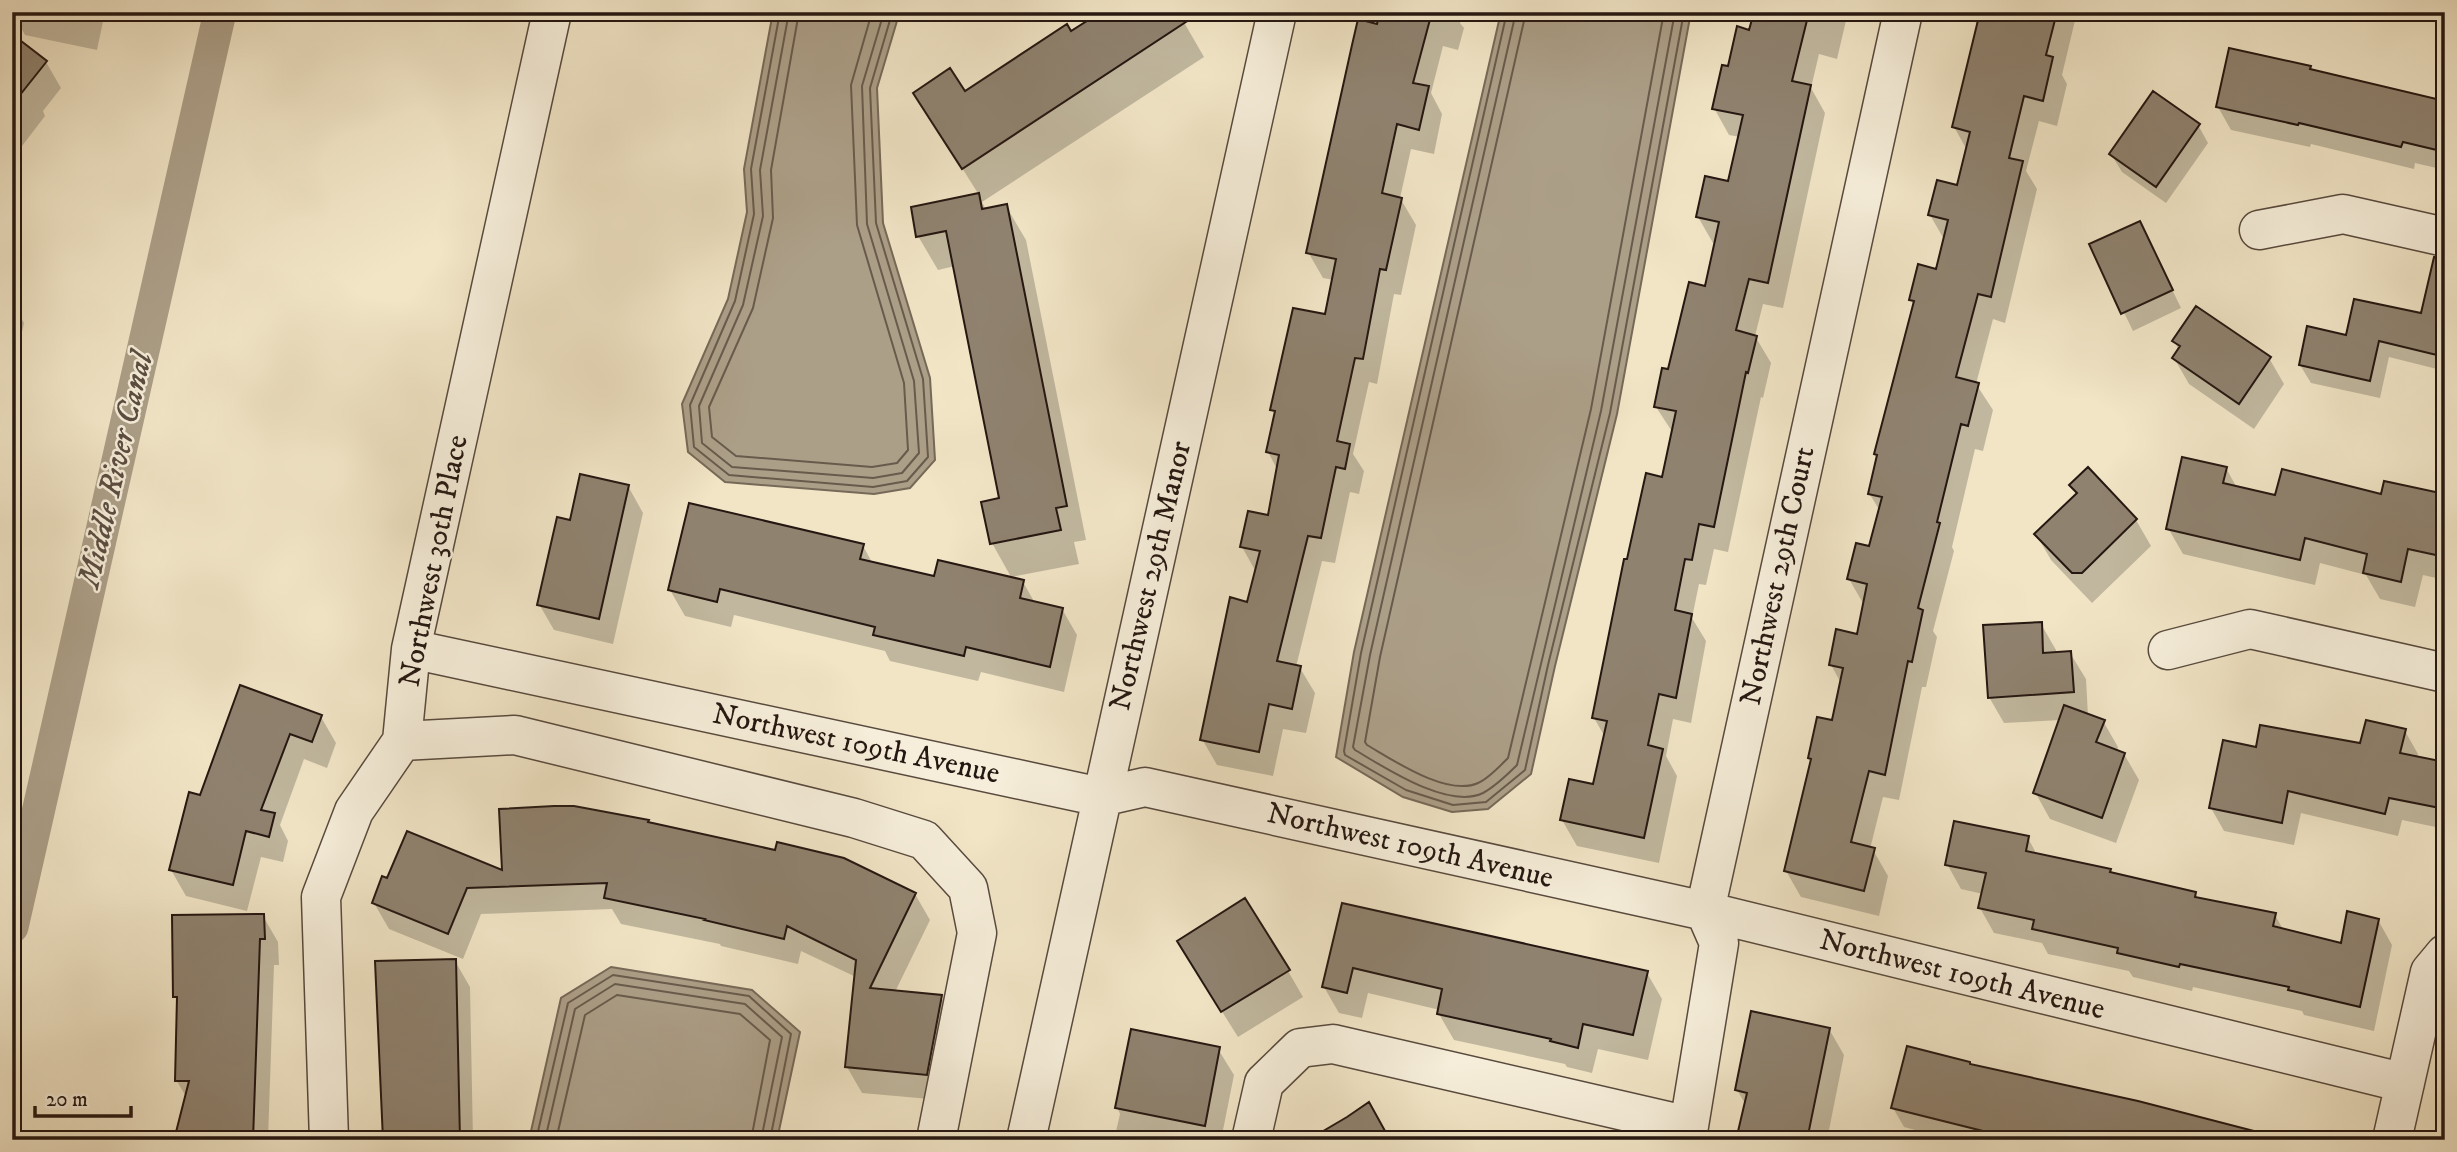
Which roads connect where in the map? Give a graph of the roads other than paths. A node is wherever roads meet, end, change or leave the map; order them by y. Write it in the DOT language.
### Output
graph roads {
  1 [pos="552,12"];
  2 [pos="1277,12"];
  3 [pos="1903,12"];
  4 [pos="2259,230"];
  5 [pos="2445,237"];
  6 [pos="411,649"];
  7 [pos="2168,650"];
  8 [pos="2445,673"];
  9 [pos="402,741"];
  10 [pos="1101,797"];
  11 [pos="1705,911"];
  12 [pos="2445,954"];
  13 [pos="2405,1083"];
  14 [pos="1687,1133"];
  15 [pos="329,1140"];
  16 [pos="936,1140"];
  17 [pos="1026,1140"];
  18 [pos="1251,1140"];
  19 [pos="2392,1140"];
  1 -- 6 [label="street, Northwest 30th Place"];
  2 -- 10 [label="street, Northwest 29th Manor"];
  3 -- 11 [label="street, Northwest 29th Court"];
  4 -- 5 [label="street"];
  6 -- 9 [label="street, Northwest 30th Place"];
  6 -- 10 [label="street, Northwest 109th Avenue"];
  7 -- 8 [label="street"];
  9 -- 15 [label="street, Northwest 30th Place"];
  9 -- 16 [label="street"];
  10 -- 11 [label="street, Northwest 109th Avenue"];
  10 -- 17 [label="street, Northwest 29th Manor"];
  11 -- 13 [label="street, Northwest 109th Avenue"];
  11 -- 14 [label="street"];
  12 -- 13 [label="street"];
  13 -- 19 [label="street"];
  14 -- 18 [label="street"];
}
